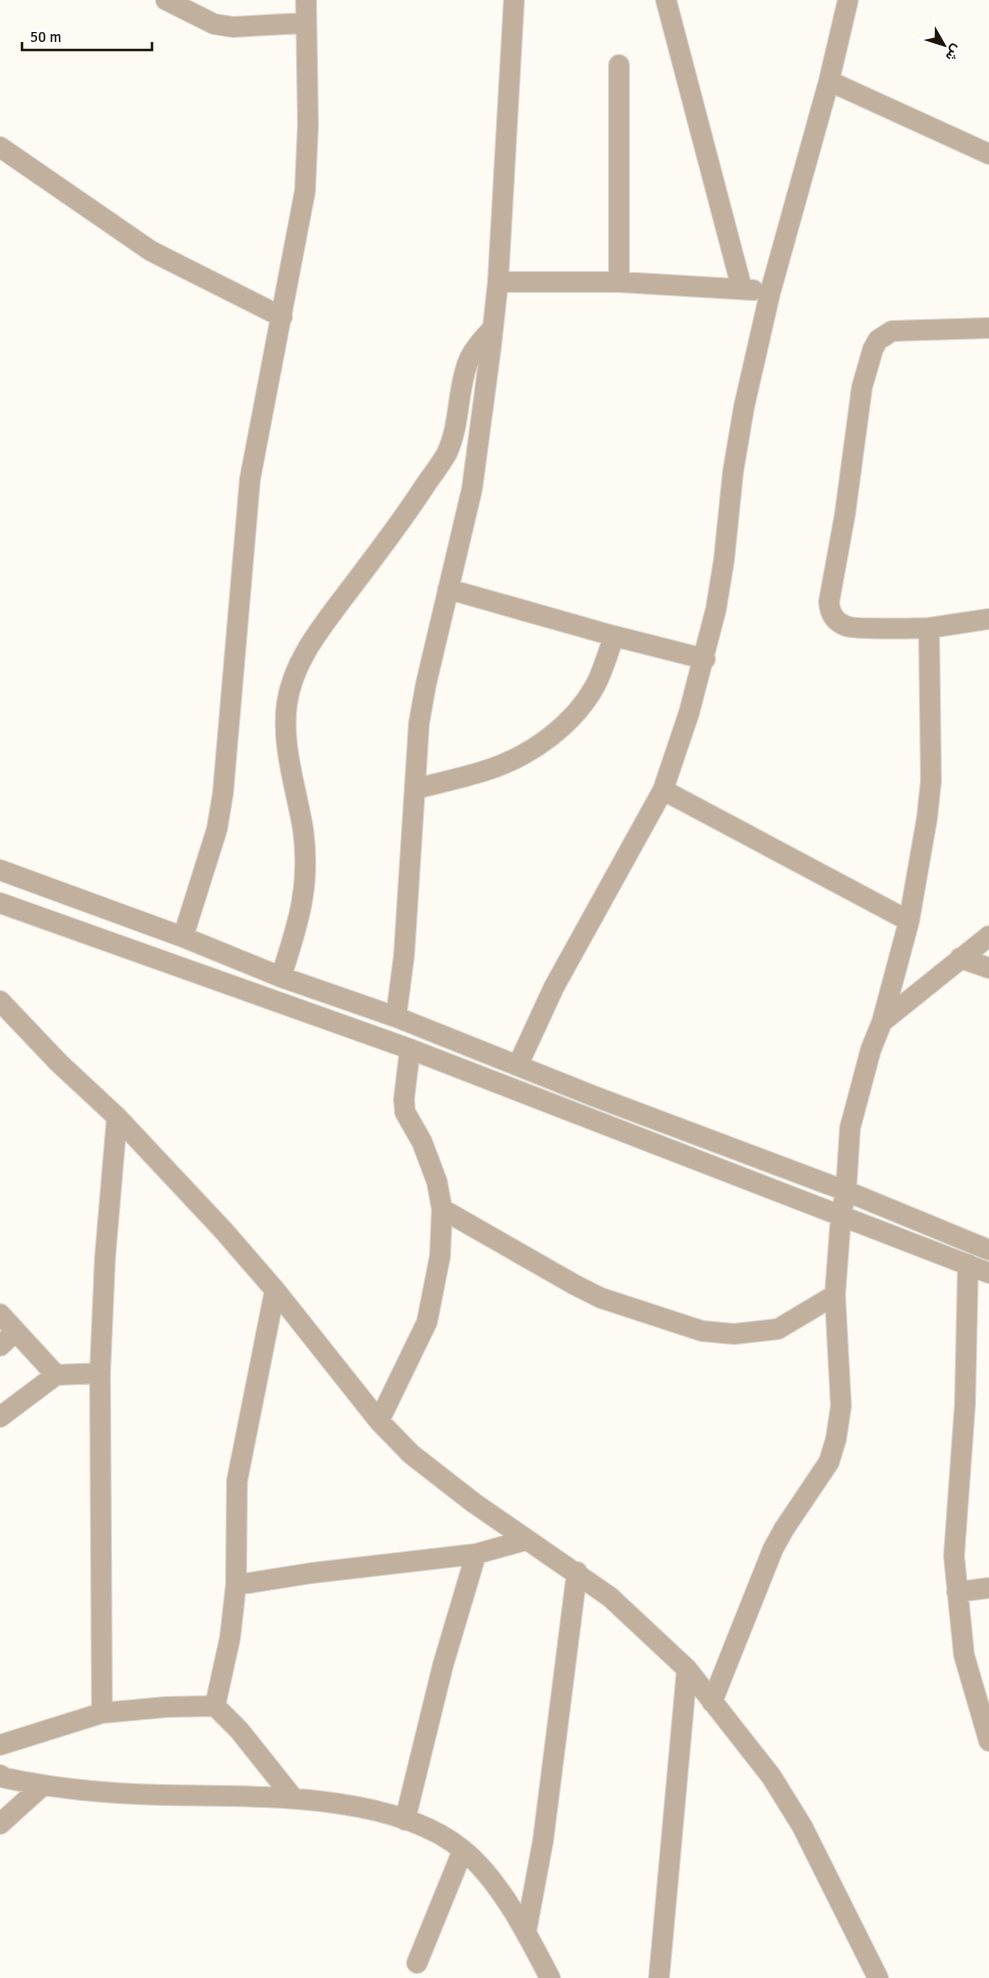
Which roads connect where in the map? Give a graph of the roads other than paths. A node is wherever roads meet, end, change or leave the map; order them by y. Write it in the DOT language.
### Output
graph roads {
  1 [pos="166,0"];
  2 [pos="306,0"];
  3 [pos="514,0"];
  4 [pos="666,0"];
  5 [pos="848,0"];
  6 [pos="305,23"];
  7 [pos="620,65"];
  8 [pos="829,81"];
  9 [pos="0,147"];
  10 [pos="989,154"];
  11 [pos="498,282"];
  12 [pos="619,282"];
  13 [pos="742,289"];
  14 [pos="770,293"];
  15 [pos="282,317"];
  16 [pos="493,328"];
  17 [pos="989,328"];
  18 [pos="448,589"];
  19 [pos="989,619"];
  20 [pos="930,628"];
  21 [pos="614,636"];
  22 [pos="704,659"];
  23 [pos="415,789"];
  24 [pos="663,790"];
  25 [pos="0,870"];
  26 [pos="0,903"];
  27 [pos="909,921"];
  28 [pos="989,936"];
  29 [pos="183,937"];
  30 [pos="960,958"];
  31 [pos="989,968"];
  32 [pos="276,975"];
  33 [pos="263,997"];
  34 [pos="0,1001"];
  35 [pos="396,1017"];
  36 [pos="882,1022"];
  37 [pos="410,1049"];
  38 [pos="518,1065"];
  39 [pos="117,1117"];
  40 [pos="846,1191"];
  41 [pos="442,1209"];
  42 [pos="841,1215"];
  43 [pos="989,1250"];
  44 [pos="968,1264"];
  45 [pos="989,1273"];
  46 [pos="275,1290"];
  47 [pos="835,1295"];
  48 [pos="0,1314"];
  49 [pos="15,1332"];
  50 [pos="0,1346"];
  51 [pos="100,1373"];
  52 [pos="56,1375"];
  53 [pos="0,1417"];
  54 [pos="379,1421"];
  55 [pos="526,1540"];
  56 [pos="476,1554"];
  57 [pos="577,1572"];
  58 [pos="236,1586"];
  59 [pos="989,1588"];
  60 [pos="957,1592"];
  61 [pos="686,1669"];
  62 [pos="712,1702"];
  63 [pos="215,1706"];
  64 [pos="102,1713"];
  65 [pos="989,1741"];
  66 [pos="0,1745"];
  67 [pos="0,1775"];
  68 [pos="42,1786"];
  69 [pos="294,1799"];
  70 [pos="405,1820"];
  71 [pos="0,1824"];
  72 [pos="463,1850"];
  73 [pos="526,1932"];
  74 [pos="417,1963"];
  75 [pos="550,1978"];
  76 [pos="660,1978"];
  77 [pos="878,1978"];
  1 -- 6 [label="street"];
  2 -- 6 [label="street"];
  3 -- 11 [label="street"];
  4 -- 13 [label="street"];
  5 -- 8 [label="street"];
  6 -- 15 [label="street"];
  7 -- 12 [label="street"];
  8 -- 10 [label="street"];
  8 -- 14 [label="street"];
  9 -- 15 [label="street"];
  11 -- 12 [label="street"];
  11 -- 16 [label="street"];
  12 -- 13 [label="street"];
  13 -- 14 [label="street"];
  14 -- 22 [label="street"];
  15 -- 29 [label="street"];
  16 -- 18 [label="street"];
  16 -- 32 [label="street"];
  17 -- 20 [label="street"];
  18 -- 21 [label="street"];
  18 -- 23 [label="street"];
  19 -- 20 [label="street"];
  20 -- 27 [label="street"];
  21 -- 22 [label="street"];
  21 -- 23 [label="street"];
  22 -- 24 [label="street"];
  23 -- 35 [label="street"];
  24 -- 27 [label="street"];
  24 -- 38 [label="street"];
  25 -- 29 [label="street"];
  26 -- 33 [label="street"];
  27 -- 36 [label="street"];
  28 -- 30 [label="street"];
  29 -- 32 [label="street"];
  30 -- 31 [label="street"];
  30 -- 36 [label="street"];
  32 -- 33 [label="street"];
  32 -- 35 [label="street"];
  33 -- 37 [label="street"];
  34 -- 39 [label="street"];
  35 -- 38 [label="street"];
  36 -- 40 [label="street"];
  37 -- 41 [label="street"];
  37 -- 42 [label="street"];
  38 -- 40 [label="street"];
  39 -- 46 [label="street"];
  39 -- 51 [label="street"];
  40 -- 42 [label="street"];
  40 -- 43 [label="street"];
  41 -- 47 [label="street"];
  41 -- 54 [label="street"];
  42 -- 44 [label="street"];
  42 -- 47 [label="street"];
  44 -- 45 [label="street"];
  44 -- 60 [label="street"];
  46 -- 54 [label="street"];
  46 -- 58 [label="street"];
  47 -- 62 [label="street"];
  48 -- 49 [label="street"];
  49 -- 50 [label="street"];
  49 -- 52 [label="street"];
  51 -- 52 [label="street"];
  51 -- 64 [label="street"];
  52 -- 53 [label="street"];
  54 -- 55 [label="street"];
  55 -- 56 [label="street"];
  55 -- 57 [label="street"];
  56 -- 58 [label="street"];
  56 -- 70 [label="street"];
  57 -- 61 [label="street"];
  57 -- 73 [label="street"];
  58 -- 63 [label="street"];
  59 -- 60 [label="street"];
  60 -- 65 [label="street"];
  61 -- 62 [label="street"];
  61 -- 76 [label="street"];
  62 -- 77 [label="street"];
  63 -- 64 [label="street"];
  63 -- 69 [label="street"];
  64 -- 66 [label="street"];
  67 -- 68 [label="street"];
  68 -- 69 [label="street"];
  68 -- 71 [label="street"];
  69 -- 70 [label="street"];
  70 -- 72 [label="street"];
  72 -- 73 [label="street"];
  72 -- 74 [label="street"];
  73 -- 75 [label="street"];
}
